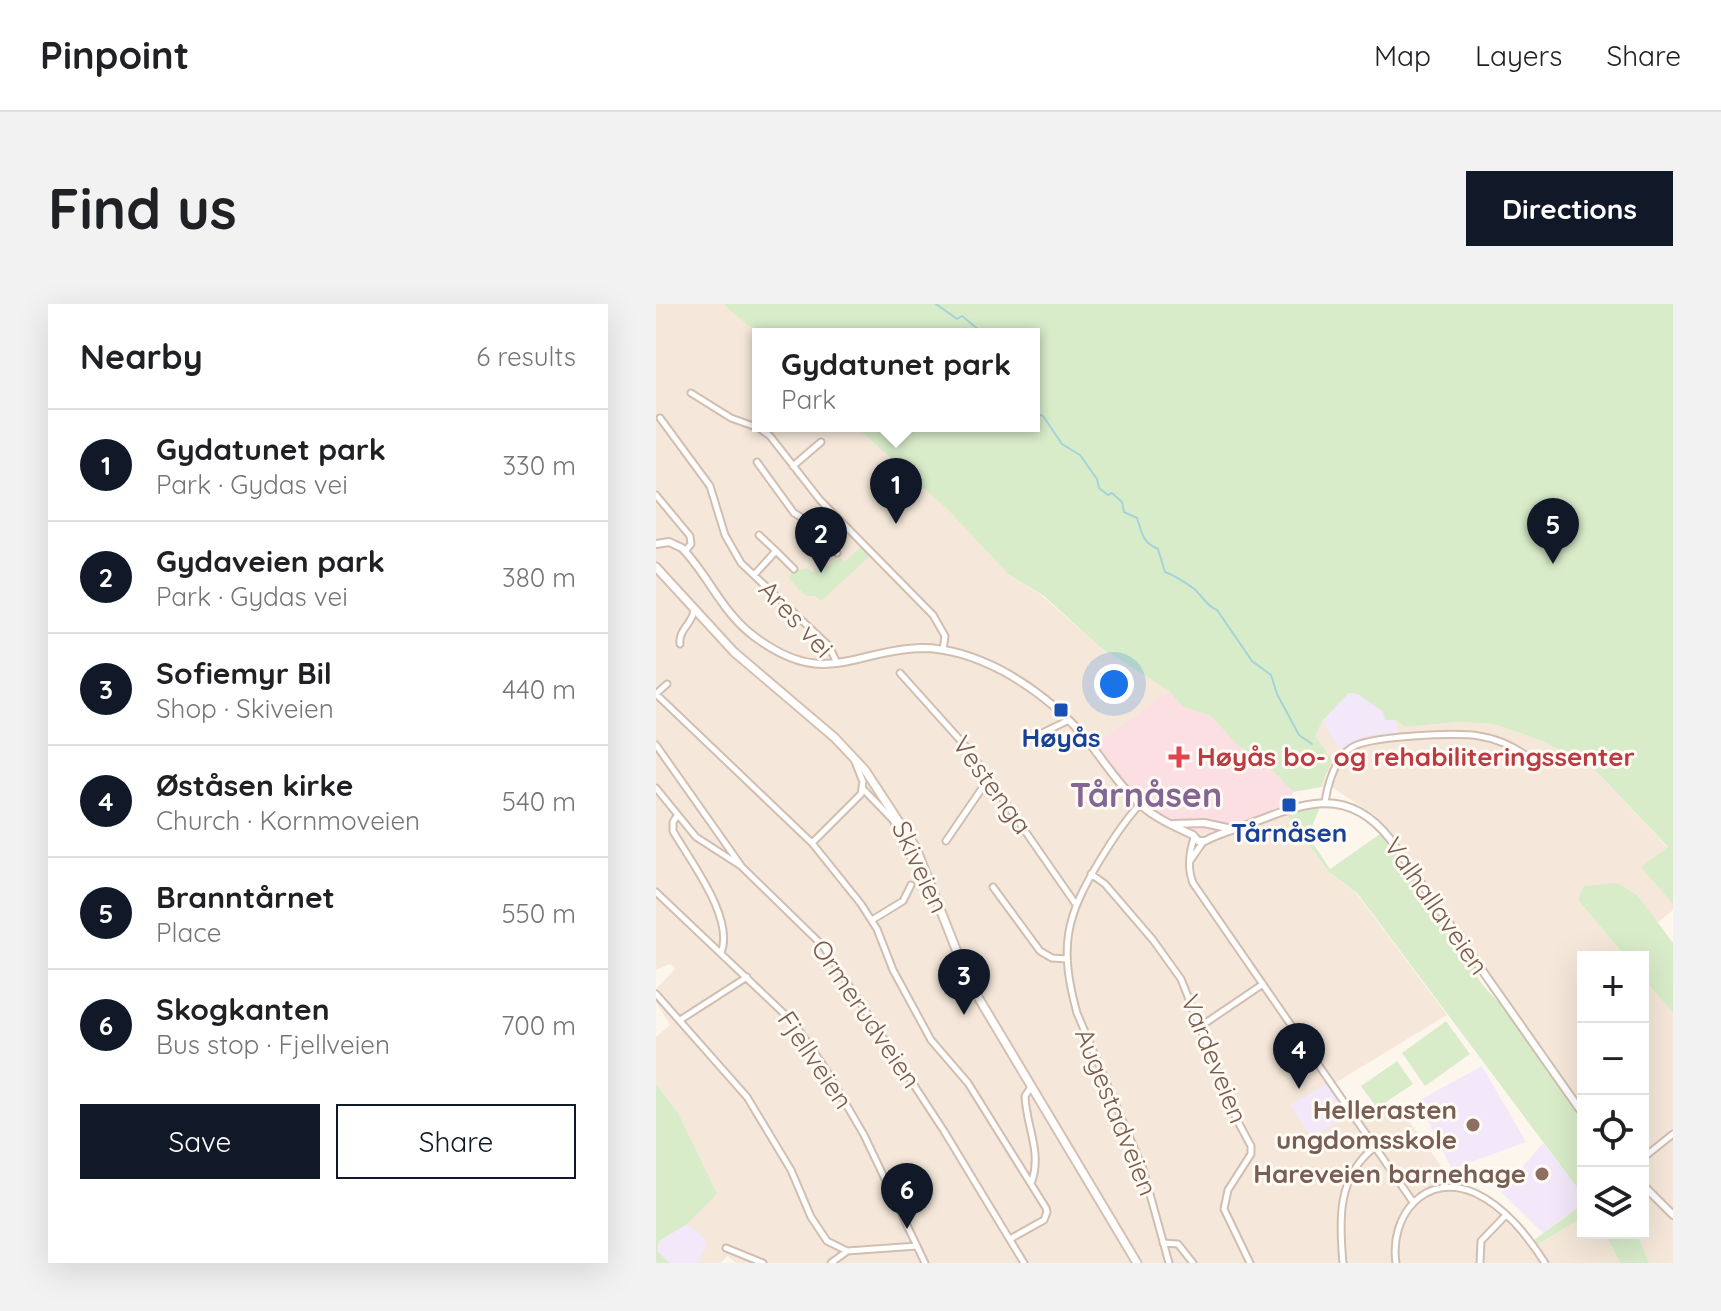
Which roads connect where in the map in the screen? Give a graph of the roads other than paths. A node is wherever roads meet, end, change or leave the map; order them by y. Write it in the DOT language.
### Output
graph roads {
  1 [pos="691,393"];
  2 [pos="660,418"];
  3 [pos="752,426"];
  4 [pos="764,432"];
  5 [pos="821,442"];
  6 [pos="757,462"];
  7 [pos="793,466"];
  8 [pos="656,495"];
  9 [pos="759,535"];
  10 [pos="656,544"];
  11 [pos="685,551"];
  12 [pos="776,551"];
  13 [pos="837,553"];
  14 [pos="657,568"];
  15 [pos="794,569"];
  16 [pos="754,575"];
  17 [pos="694,610"];
  18 [pos="680,644"];
  19 [pos="943,650"];
  20 [pos="837,664"];
  21 [pos="900,673"];
  22 [pos="667,684"];
  23 [pos="656,694"];
  24 [pos="1069,720"];
  25 [pos="1036,736"];
  26 [pos="656,745"];
  27 [pos="854,757"];
  28 [pos="1534,762"];
  29 [pos="989,778"];
  30 [pos="656,788"];
  31 [pos="863,789"];
  32 [pos="1325,802"];
  33 [pos="1139,805"];
  34 [pos="677,816"];
  35 [pos="1173,824"];
  36 [pos="1196,825"];
  37 [pos="1209,826"];
  38 [pos="1234,829"];
  39 [pos="1194,837"];
  40 [pos="1206,840"];
  41 [pos="946,841"];
  42 [pos="812,843"];
  43 [pos="1190,861"];
  44 [pos="913,862"];
  45 [pos="742,867"];
  46 [pos="1091,874"];
  47 [pos="911,885"];
  48 [pos="993,887"];
  49 [pos="656,892"];
  50 [pos="1075,903"];
  51 [pos="872,920"];
  52 [pos="721,953"];
  53 [pos="1067,959"];
  54 [pos="747,977"];
  55 [pos="1263,984"];
  56 [pos="656,994"];
  57 [pos="680,1020"];
  58 [pos="1201,1026"];
  59 [pos="1031,1087"];
  60 [pos="1577,1105"];
  61 [pos="1673,1134"];
  62 [pos="1375,1147"];
  63 [pos="1649,1153"];
  64 [pos="1031,1182"];
  65 [pos="1649,1191"];
  66 [pos="1413,1202"];
  67 [pos="1506,1215"];
  68 [pos="1673,1215"];
  69 [pos="1010,1239"];
  70 [pos="1163,1243"];
  71 [pos="917,1246"];
  72 [pos="726,1248"];
  73 [pos="847,1251"];
  74 [pos="763,1263"];
  75 [pos="831,1263"];
  76 [pos="925,1263"];
  77 [pos="1024,1263"];
  78 [pos="1137,1263"];
  79 [pos="1169,1263"];
  80 [pos="1193,1263"];
  81 [pos="1250,1263"];
  82 [pos="1343,1263"];
  83 [pos="1396,1263"];
  84 [pos="1480,1263"];
  85 [pos="1545,1263"];
  1 -- 3 [label="street"];
  2 -- 16 [label="street, Ares vei"];
  4 -- 7 [label="street"];
  5 -- 7 [label="street"];
  6 -- 13 [label="street"];
  7 -- 19 [label="street"];
  8 -- 11 [label="street"];
  9 -- 12 [label="street, Ares vei"];
  10 -- 11 [label="street"];
  11 -- 20 [label="street"];
  12 -- 15 [label="street, Ares vei"];
  12 -- 16 [label="street, Ares vei"];
  14 -- 17 [label="main road, Skiveien"];
  16 -- 20 [label="street, Ares vei"];
  17 -- 18 [label="street"];
  17 -- 27 [label="main road, Skiveien"];
  19 -- 20 [label="street"];
  19 -- 24 [label="street"];
  21 -- 29 [label="street, Vestenga"];
  22 -- 23 [label="street"];
  23 -- 42 [label="street"];
  24 -- 25 [label="street"];
  24 -- 33 [label="street"];
  26 -- 45 [label="street, Ormerudveien"];
  27 -- 31 [label="street"];
  27 -- 59 [label="main road, Skiveien"];
  28 -- 32 [label="street"];
  29 -- 41 [label="street"];
  29 -- 50 [label="street, Vestenga"];
  30 -- 34 [label="street"];
  31 -- 42 [label="street"];
  31 -- 44 [label="street"];
  32 -- 38 [label="street, Valhallaveien"];
  32 -- 60 [label="street, Valhallaveien"];
  33 -- 35 [label="street"];
  33 -- 46 [label="street, Augestadveien"];
  34 -- 45 [label="street"];
  34 -- 52 [label="street"];
  35 -- 36 [label="street"];
  35 -- 39 [label="street"];
  36 -- 37 [label="street"];
  36 -- 39 [label="street"];
  37 -- 38 [label="street, Valhallaveien"];
  37 -- 40 [label="street"];
  38 -- 40 [label="street, Valhallaveien"];
  39 -- 40 [label="street"];
  39 -- 43 [label="street"];
  40 -- 43 [label="street"];
  42 -- 51 [label="street"];
  43 -- 55 [label="street"];
  45 -- 69 [label="street, Ormerudveien"];
  46 -- 50 [label="street, Augestadveien"];
  46 -- 58 [label="street, Vardeveien"];
  47 -- 51 [label="street"];
  48 -- 53 [label="street"];
  49 -- 52 [label="street, Fjellveien"];
  50 -- 53 [label="street, Augestadveien"];
  51 -- 64 [label="street"];
  52 -- 54 [label="street, Fjellveien"];
  53 -- 70 [label="street, Augestadveien"];
  54 -- 57 [label="street"];
  54 -- 71 [label="street, Fjellveien"];
  55 -- 58 [label="street"];
  55 -- 62 [label="street"];
  56 -- 57 [label="street"];
  57 -- 73 [label="street"];
  58 -- 81 [label="street, Vardeveien"];
  59 -- 64 [label="street"];
  59 -- 78 [label="main road, Skiveien"];
  61 -- 63 [label="street"];
  62 -- 66 [label="street"];
  62 -- 82 [label="street"];
  64 -- 69 [label="street"];
  65 -- 68 [label="street"];
  66 -- 67 [label="street"];
  66 -- 83 [label="street"];
  67 -- 84 [label="street"];
  67 -- 85 [label="street"];
  69 -- 77 [label="street, Ormerudveien"];
  70 -- 79 [label="street, Augestadveien"];
  70 -- 80 [label="street"];
  71 -- 73 [label="street"];
  71 -- 76 [label="street, Fjellveien"];
  72 -- 74 [label="street"];
  73 -- 75 [label="street"];
}
